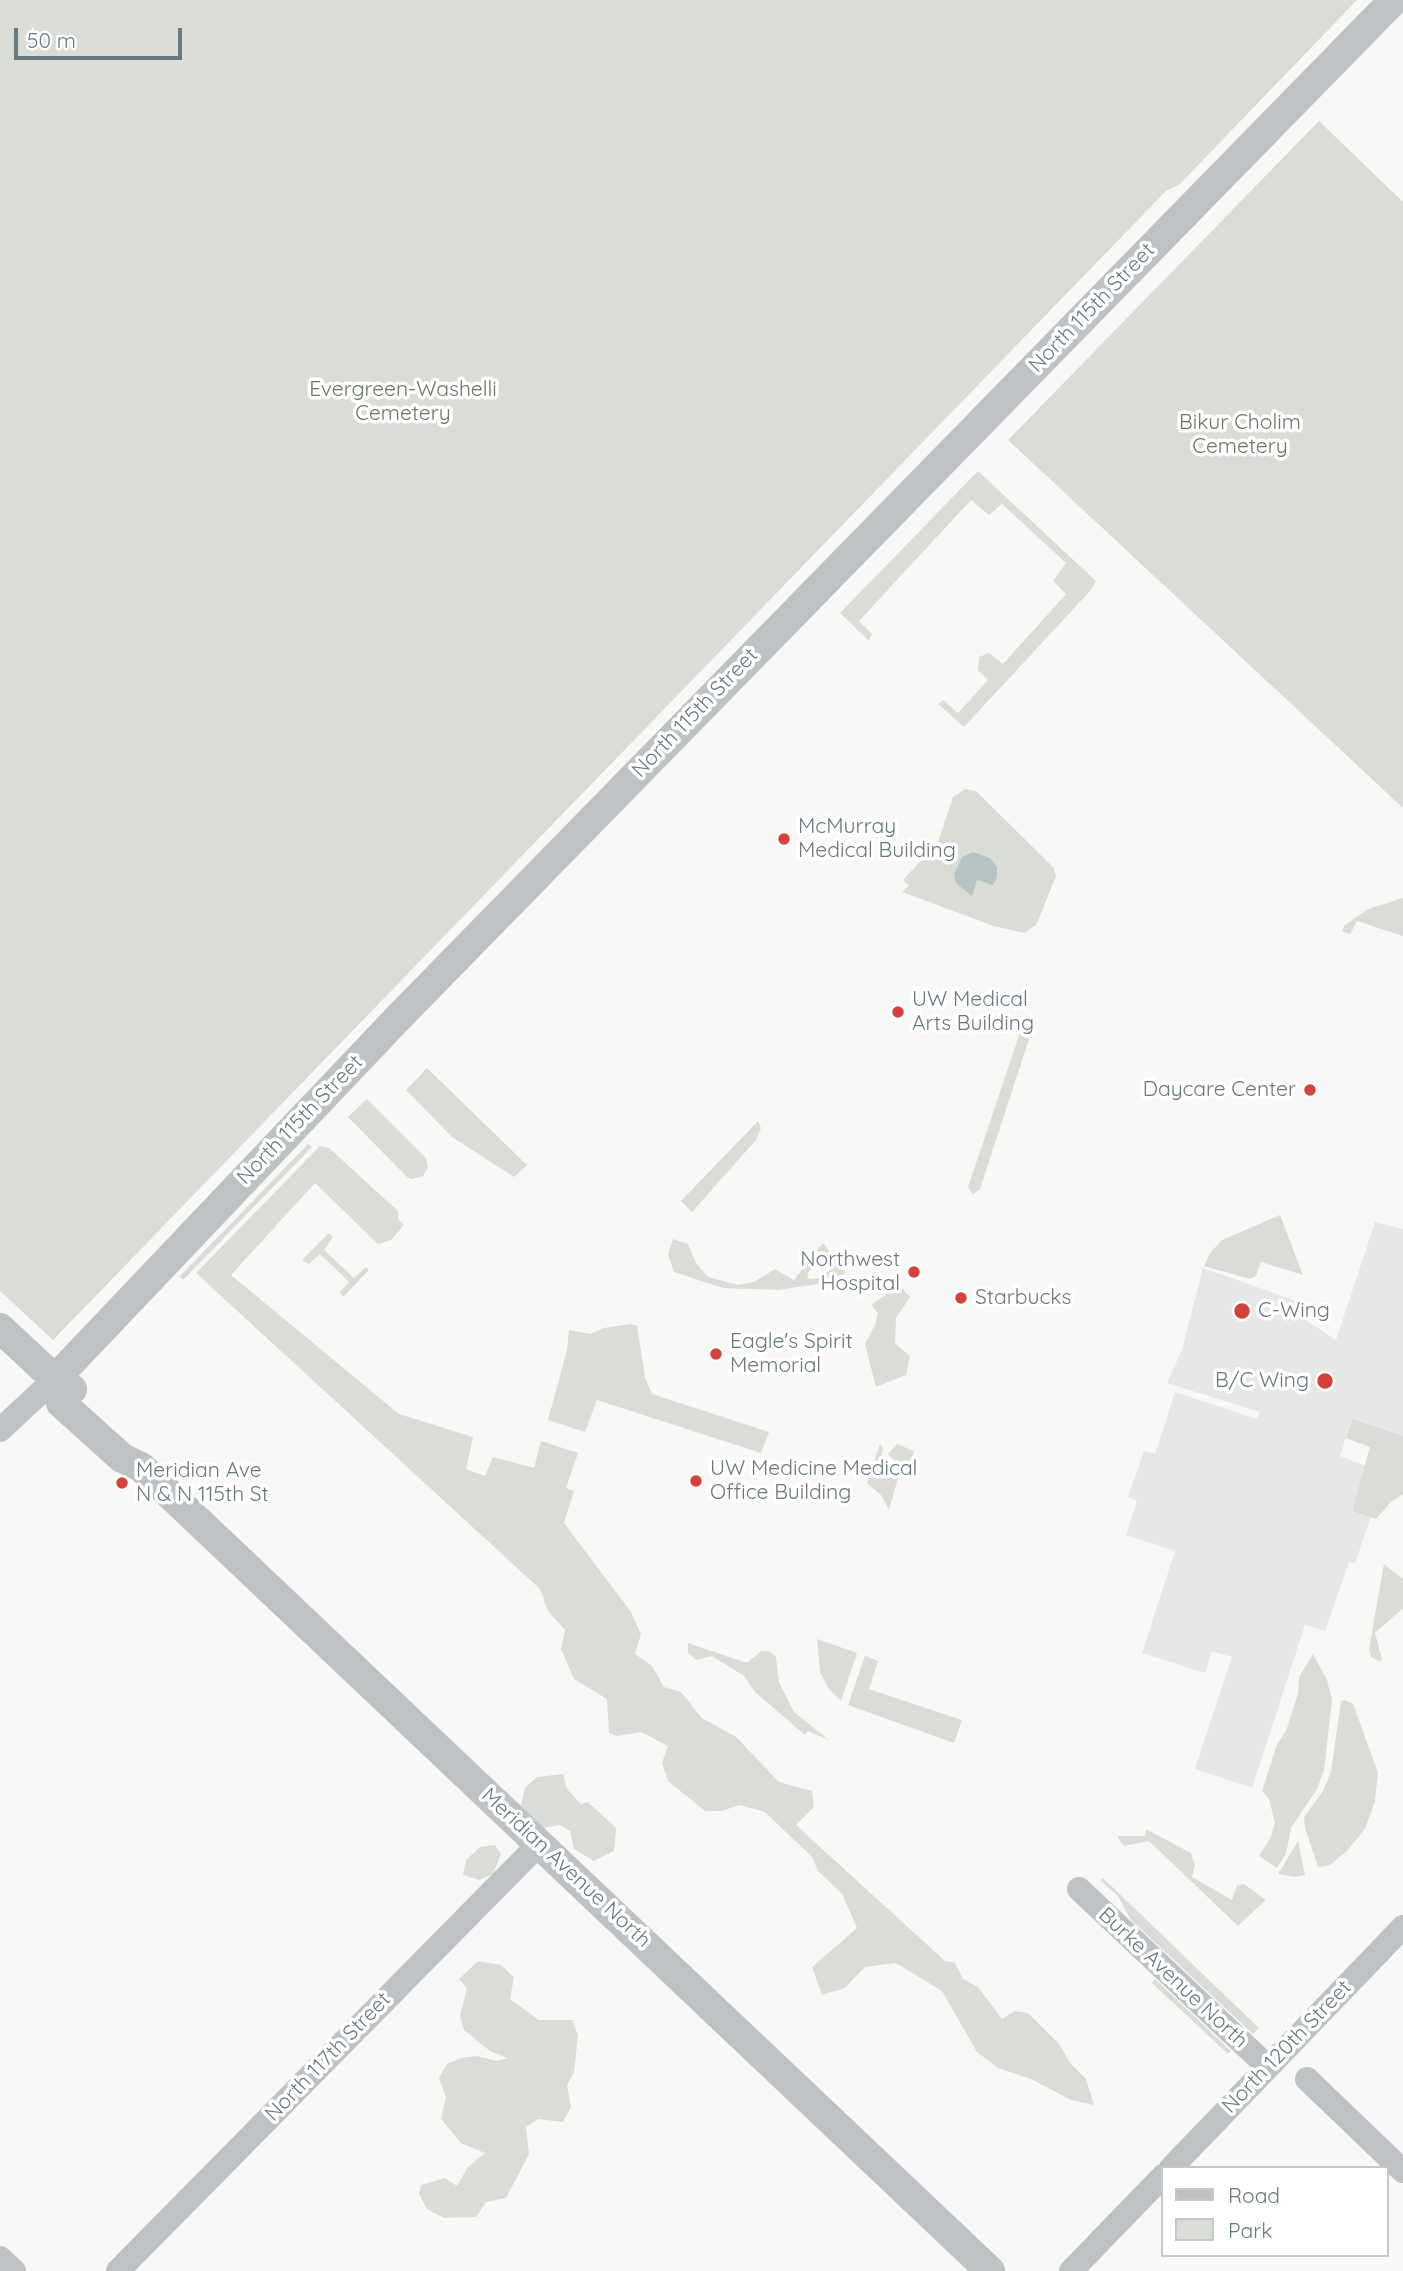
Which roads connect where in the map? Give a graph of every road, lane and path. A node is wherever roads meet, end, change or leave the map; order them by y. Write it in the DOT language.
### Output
graph roads {
  1 [pos="1394,0"];
  2 [pos="0,1328"];
  3 [pos="58,1382"];
  4 [pos="0,1430"];
  5 [pos="539,1844"];
  6 [pos="1079,1889"];
  7 [pos="1403,1927"];
  8 [pos="1268,2067"];
  9 [pos="1307,2079"];
  10 [pos="1173,2166"];
  11 [pos="1403,2171"];
  12 [pos="1162,2177"];
  13 [pos="0,2258"];
  14 [pos="14,2271"];
  15 [pos="118,2271"];
  16 [pos="990,2271"];
  17 [pos="1070,2271"];
  1 -- 3 [label="street, North 115th Street"];
  2 -- 3 [label="street, Meridian Avenue North"];
  3 -- 4 [label="street, North 115th Street"];
  3 -- 5 [label="street, Meridian Avenue North"];
  5 -- 15 [label="street, North 117th Street"];
  5 -- 16 [label="street, Meridian Avenue North"];
  6 -- 8 [label="street, Burke Avenue North"];
  7 -- 8 [label="street, North 120th Street"];
  8 -- 10 [label="street, North 120th Street"];
  9 -- 11 [label="street"];
  12 -- 17 [label="street"];
  13 -- 14 [label="street"];
}
